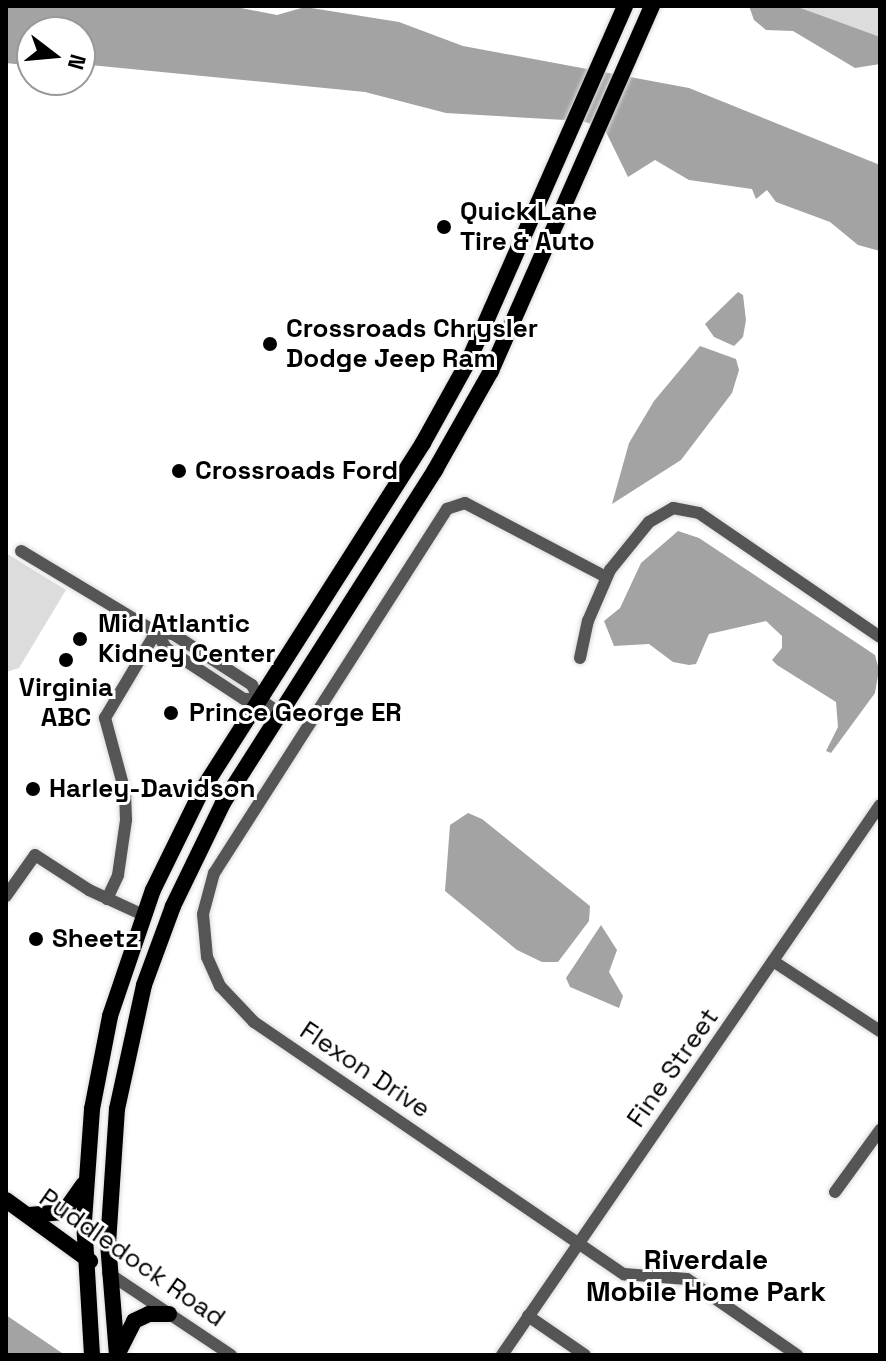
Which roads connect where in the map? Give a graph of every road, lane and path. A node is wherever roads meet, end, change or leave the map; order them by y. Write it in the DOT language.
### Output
graph roads {
  1 [pos="625,6"];
  2 [pos="652,6"];
  3 [pos="21,551"];
  4 [pos="606,577"];
  5 [pos="156,632"];
  6 [pos="880,637"];
  7 [pos="580,658"];
  8 [pos="259,699"];
  9 [pos="280,713"];
  10 [pos="880,805"];
  11 [pos="6,896"];
  12 [pos="107,899"];
  13 [pos="143,915"];
  14 [pos="773,961"];
  15 [pos="880,1031"];
  16 [pos="880,1130"];
  17 [pos="85,1180"];
  18 [pos="835,1192"];
  19 [pos="6,1200"];
  20 [pos="29,1215"];
  21 [pos="580,1240"];
  22 [pos="84,1256"];
  23 [pos="108,1273"];
  24 [pos="169,1314"];
  25 [pos="528,1316"];
  26 [pos="92,1355"];
  27 [pos="118,1355"];
  28 [pos="231,1355"];
  29 [pos="502,1355"];
  30 [pos="585,1355"];
  31 [pos="797,1355"];
  1 -- 8 [label="main road"];
  2 -- 9 [label="main road"];
  3 -- 5 [label="street"];
  4 -- 6 [label="street"];
  4 -- 7 [label="street"];
  4 -- 21 [label="street, Flexon Drive"];
  5 -- 8 [label="street"];
  5 -- 12 [label="street"];
  8 -- 9 [label="street"];
  8 -- 13 [label="main road"];
  9 -- 23 [label="main road"];
  10 -- 14 [label="street, Fine Street"];
  11 -- 12 [label="street"];
  12 -- 13 [label="street"];
  13 -- 17 [label="main road"];
  14 -- 15 [label="street"];
  14 -- 21 [label="street, Fine Street"];
  16 -- 18 [label="street"];
  17 -- 20 [label="main road"];
  17 -- 22 [label="main road"];
  19 -- 20 [label="main road, Puddledock Road"];
  20 -- 22 [label="main road, Puddledock Road"];
  21 -- 25 [label="street, Fine Street"];
  21 -- 31 [label="street, Flexon Drive"];
  22 -- 23 [label="main road, Puddledock Road"];
  22 -- 26 [label="main road"];
  23 -- 24 [label="street, Puddledock Road"];
  23 -- 27 [label="main road"];
  24 -- 27 [label="main road"];
  24 -- 28 [label="street, Puddledock Road"];
  25 -- 29 [label="street, Fine Street"];
  25 -- 30 [label="street"];
}
